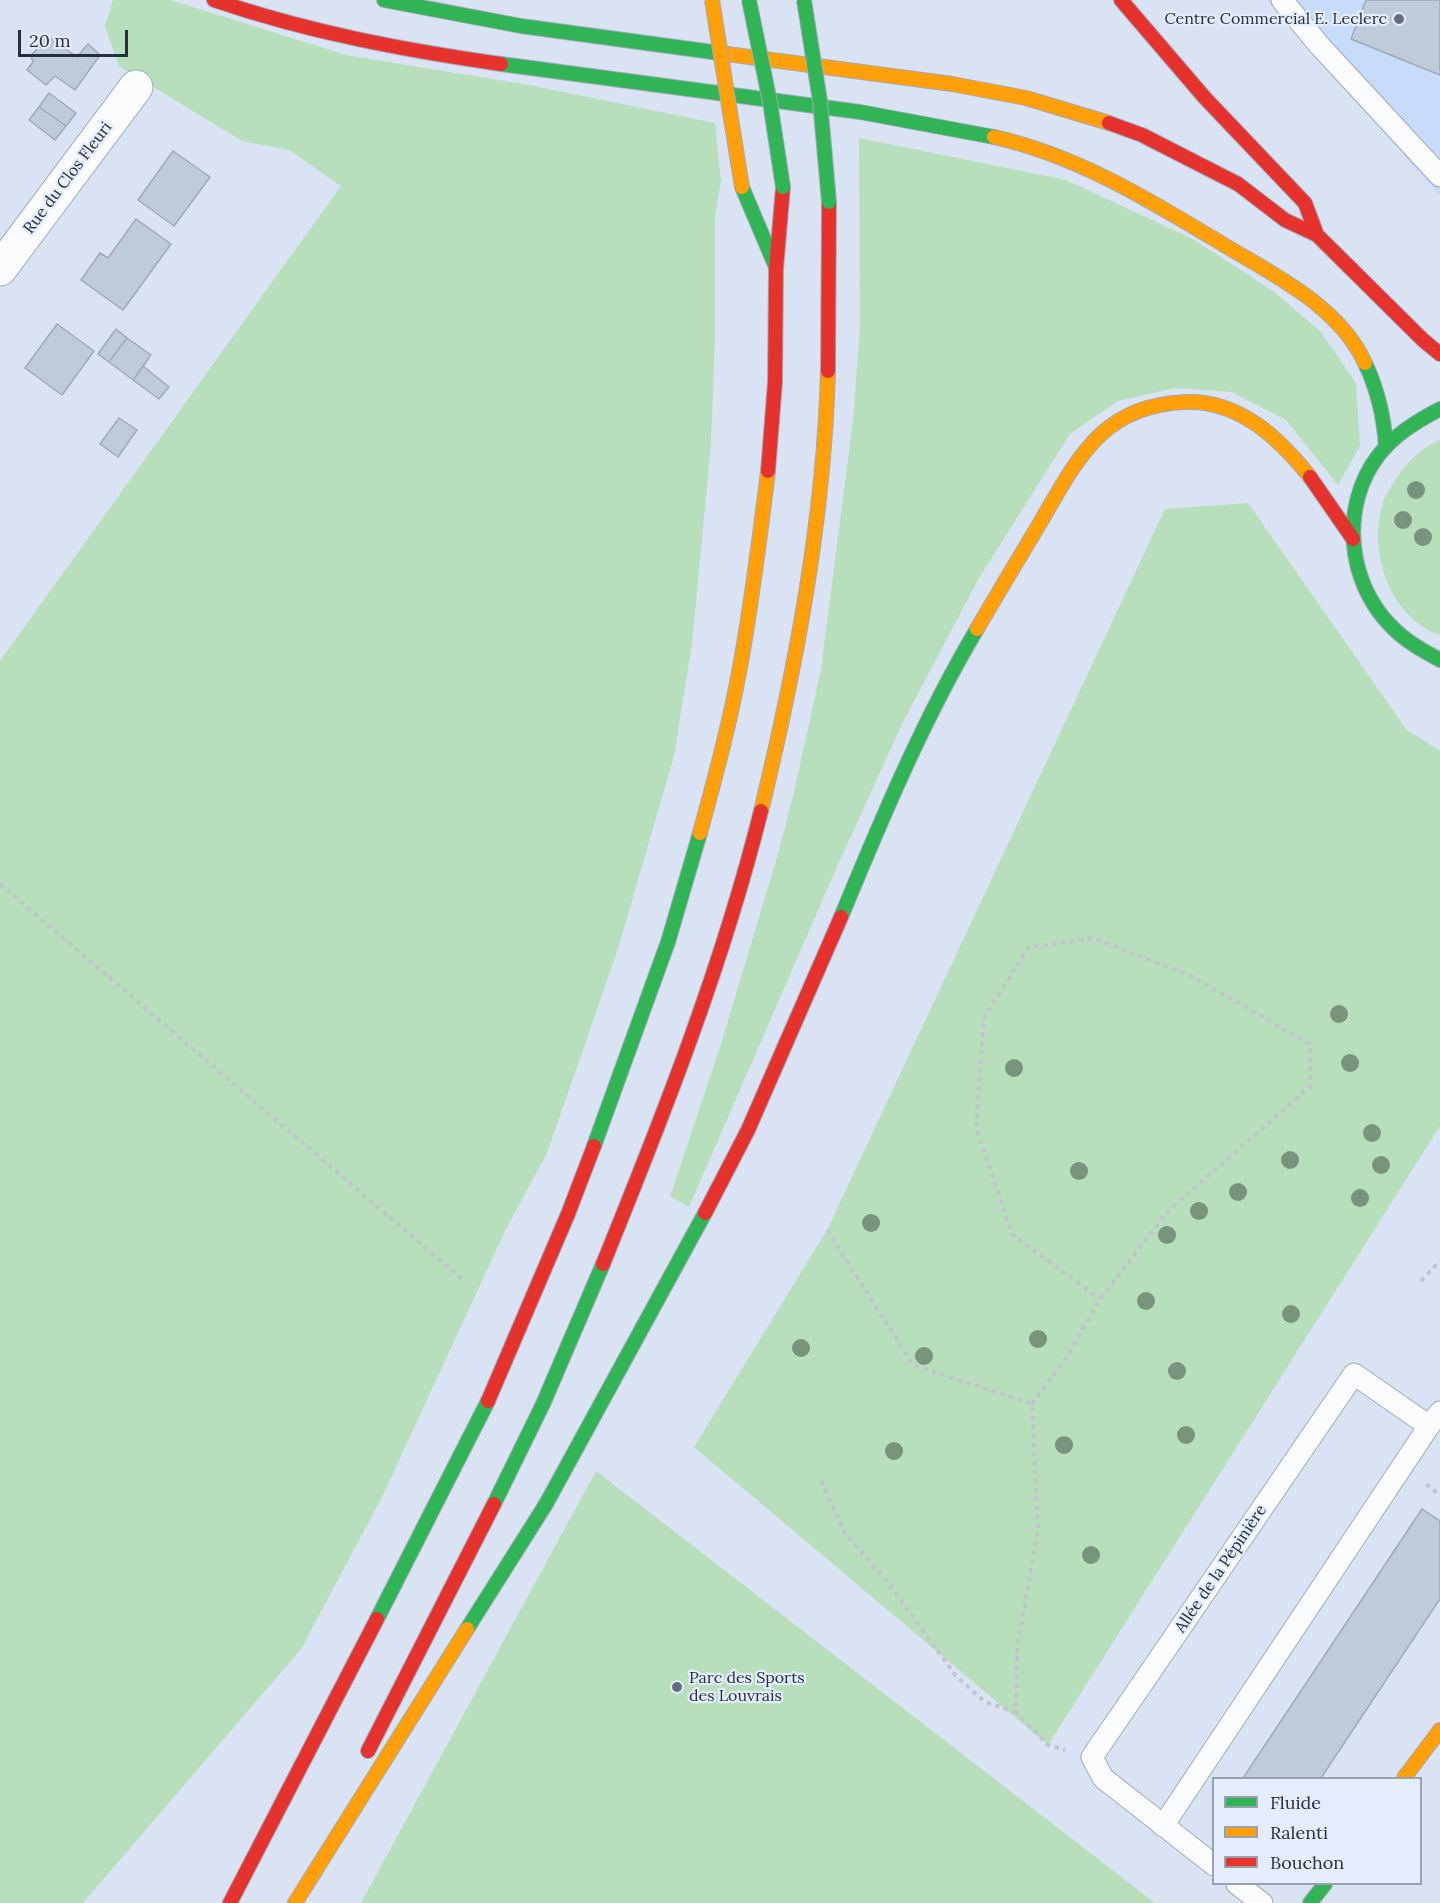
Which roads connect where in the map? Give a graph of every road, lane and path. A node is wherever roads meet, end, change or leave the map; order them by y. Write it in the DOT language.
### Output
graph roads {
  1 [pos="214,0"];
  2 [pos="384,0"];
  3 [pos="712,0"];
  4 [pos="749,0"];
  5 [pos="804,0"];
  6 [pos="1121,0"];
  7 [pos="1282,0"];
  8 [pos="136,87"];
  9 [pos="1440,176"];
  10 [pos="1317,235"];
  11 [pos="0,268"];
  12 [pos="776,269"];
  13 [pos="1440,354"];
  14 [pos="1440,409"];
  15 [pos="1386,447"];
  16 [pos="1353,539"];
  17 [pos="1440,660"];
  18 [pos="0,884"];
  19 [pos="827,1230"];
  20 [pos="1440,1261"];
  21 [pos="462,1279"];
  22 [pos="1421,1281"];
  23 [pos="1100,1299"];
  24 [pos="1032,1404"];
  25 [pos="1435,1419"];
  26 [pos="821,1481"];
  27 [pos="1016,1712"];
  28 [pos="1440,1730"];
  29 [pos="1092,1757"];
  30 [pos="361,1765"];
  31 [pos="1405,1777"];
  32 [pos="345,1797"];
  33 [pos="1162,1826"];
  34 [pos="1212,1864"];
  35 [pos="1238,1885"];
  36 [pos="1324,1885"];
  37 [pos="230,1903"];
  38 [pos="293,1903"];
  39 [pos="1262,1903"];
  40 [pos="1310,1903"];
  1 -- 15 [label="main road"];
  2 -- 10 [label="main road"];
  3 -- 12 [label="main road, bridge"];
  4 -- 12 [label="main road, bridge"];
  5 -- 30 [label="main road, bridge"];
  6 -- 10 [label="main road"];
  7 -- 9 [label="lane"];
  8 -- 11 [label="street, Rue du Clos Fleuri"];
  10 -- 13 [label="main road"];
  12 -- 37 [label="main road"];
  14 -- 15 [label="main road"];
  15 -- 16 [label="main road"];
  16 -- 17 [label="main road"];
  16 -- 38 [label="main road"];
  18 -- 21 [label="path"];
  19 -- 24 [label="path"];
  20 -- 22 [label="path"];
  23 -- 23 [label="path"];
  23 -- 24 [label="path"];
  24 -- 27 [label="path"];
  25 -- 29 [label="lane, Allée de la Pépinière"];
  25 -- 33 [label="lane, Allée de la Pépinière"];
  26 -- 27 [label="path"];
  27 -- 29 [label="path"];
  28 -- 31 [label="main road"];
  29 -- 33 [label="lane"];
  32 -- 38 [label="main road"];
  33 -- 34 [label="lane"];
  35 -- 39 [label="lane"];
  36 -- 40 [label="main road"];
}
